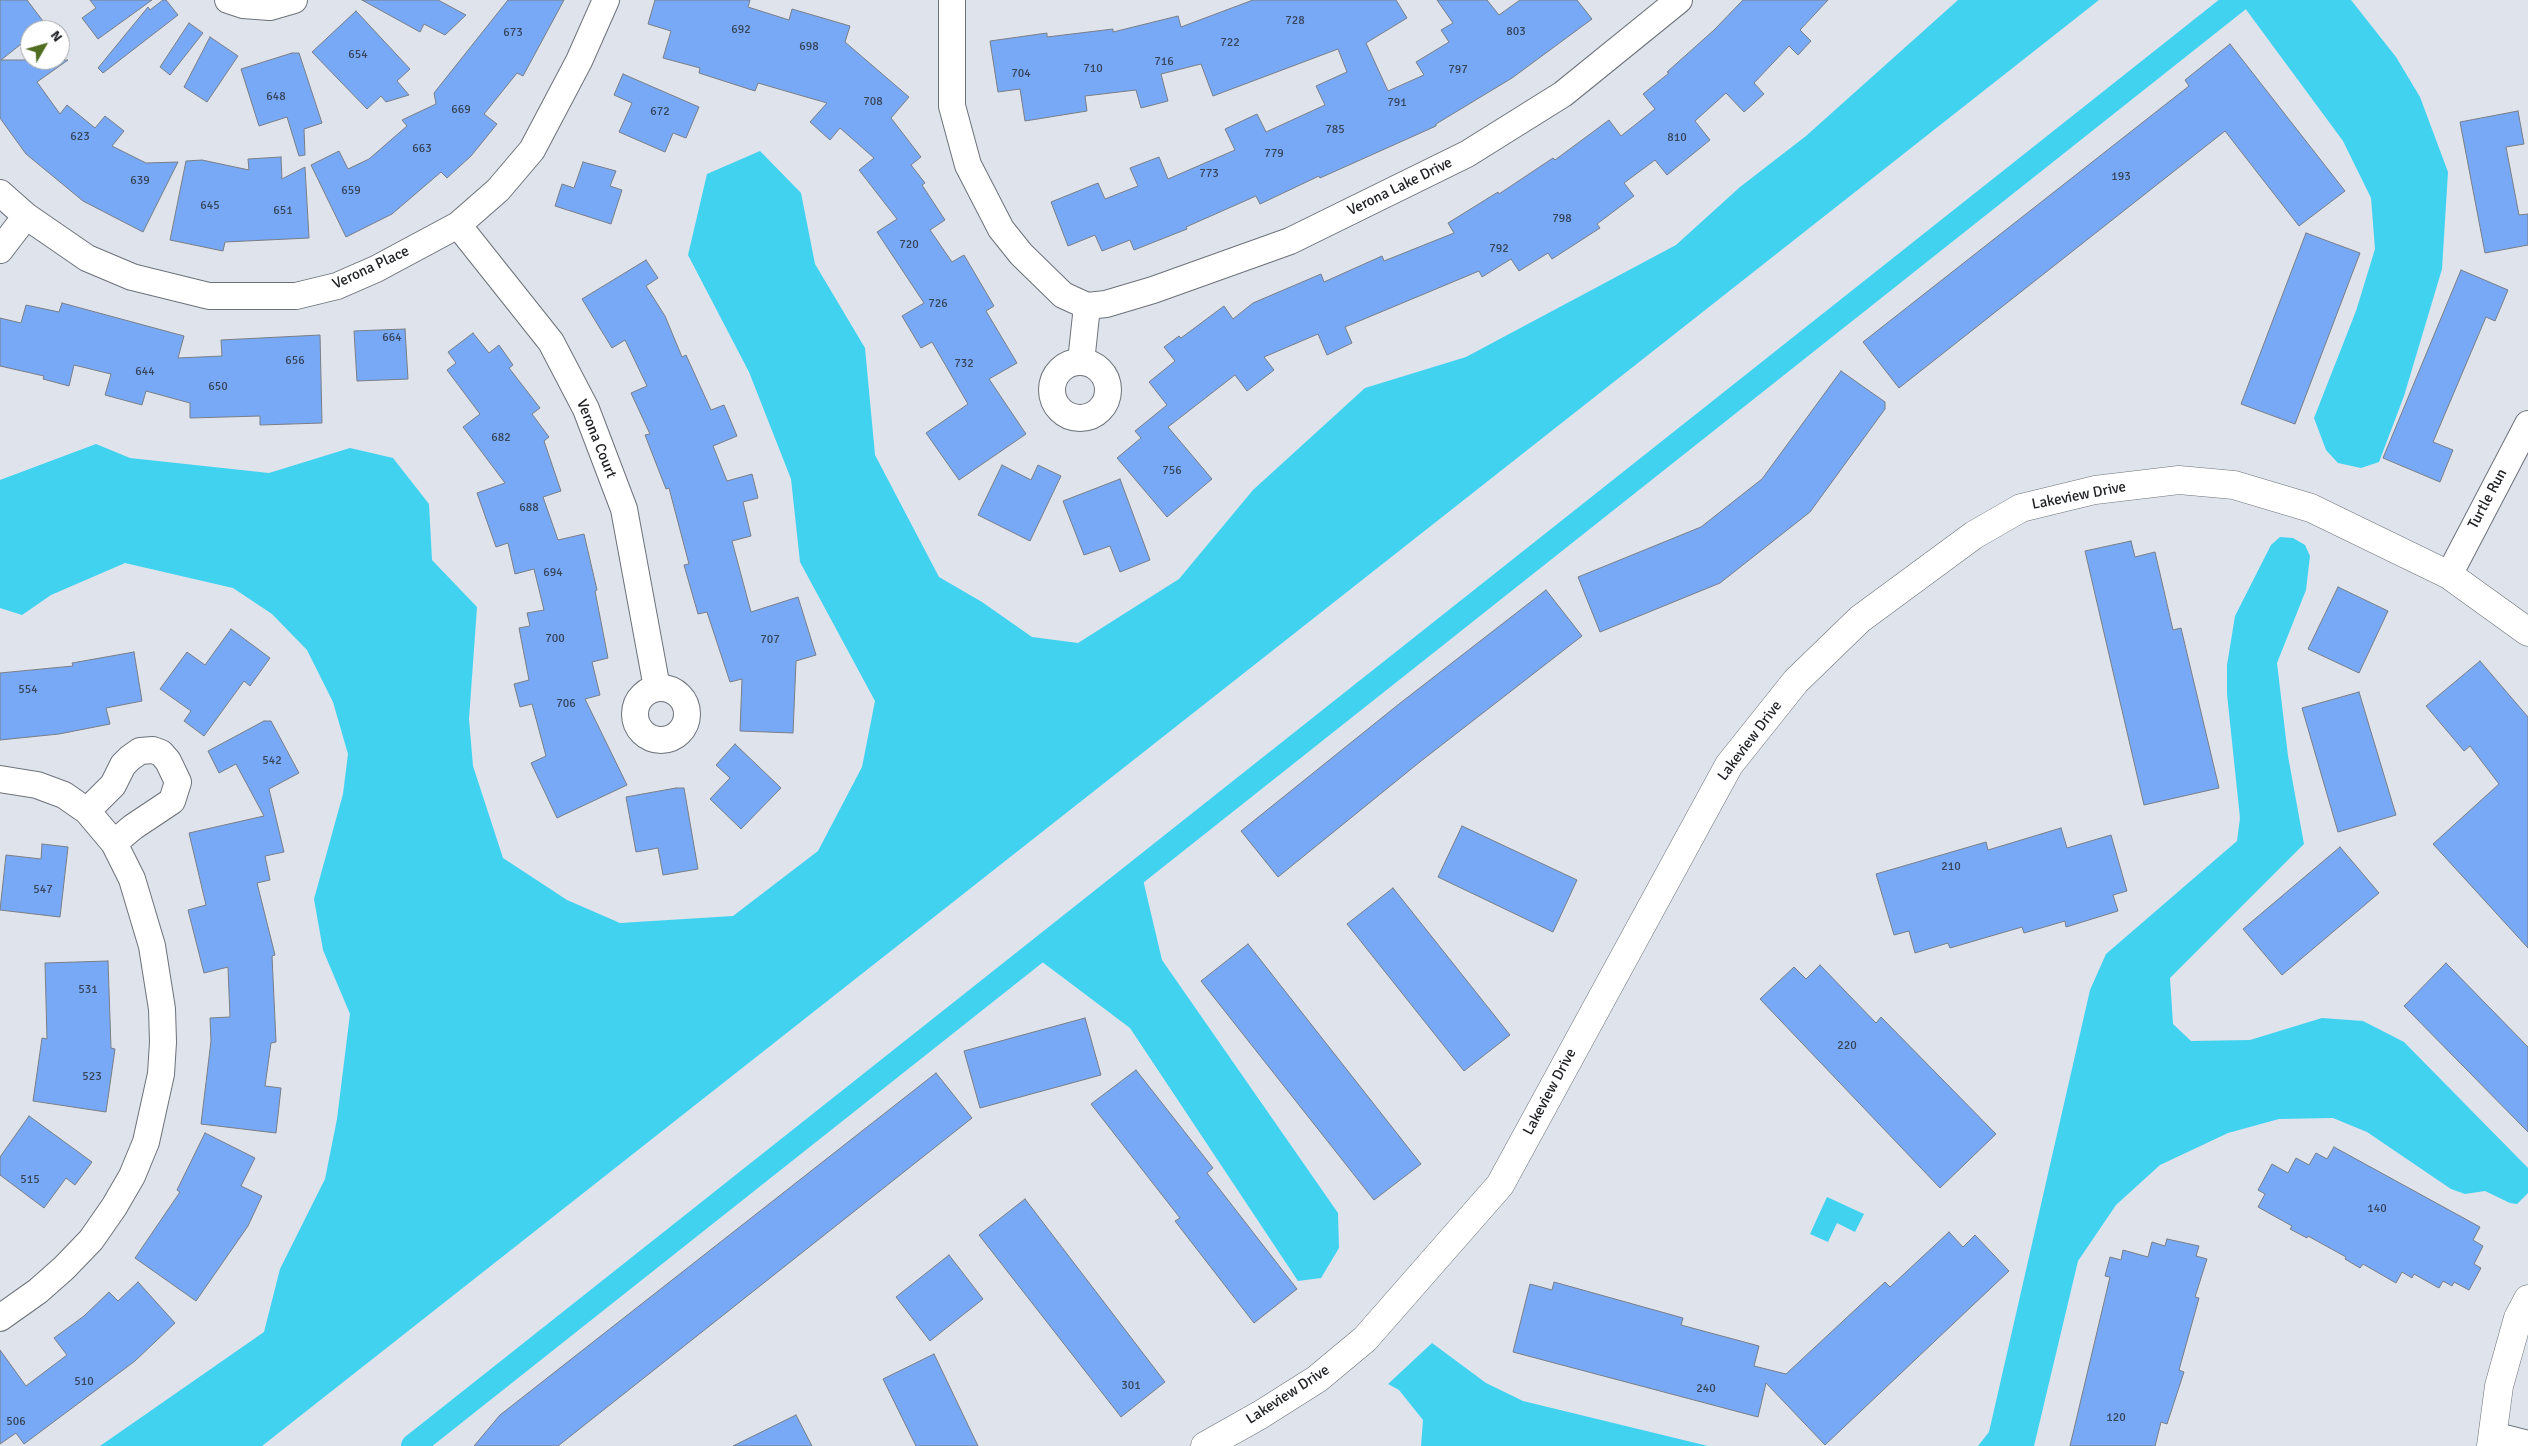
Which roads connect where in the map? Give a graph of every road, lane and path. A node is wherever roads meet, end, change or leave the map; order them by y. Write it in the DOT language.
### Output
graph roads {
  1 [pos="228,0"];
  2 [pos="294,0"];
  3 [pos="606,0"];
  4 [pos="952,0"];
  5 [pos="1679,0"];
  6 [pos="0,193"];
  7 [pos="26,216"];
  8 [pos="458,225"];
  9 [pos="0,250"];
  10 [pos="1087,306"];
  11 [pos="1081,362"];
  12 [pos="2528,424"];
  13 [pos="2449,575"];
  14 [pos="2528,632"];
  15 [pos="657,688"];
  16 [pos="0,779"];
  17 [pos="87,812"];
  18 [pos="114,844"];
  19 [pos="2528,1300"];
  20 [pos="0,1318"];
  21 [pos="2492,1440"];
  22 [pos="2528,1444"];
  23 [pos="1205,1446"];
  1 -- 2 [label="street"];
  3 -- 8 [label="street, Verona Place"];
  4 -- 10 [label="street"];
  5 -- 10 [label="street, Verona Lake Drive"];
  6 -- 7 [label="street, Verona Place"];
  7 -- 8 [label="street, Verona Place"];
  7 -- 9 [label="street"];
  8 -- 15 [label="street, Verona Court"];
  10 -- 11 [label="street"];
  12 -- 13 [label="street, Turtle Run"];
  13 -- 14 [label="street, Lakeview Drive"];
  13 -- 23 [label="street, Lakeview Drive"];
  16 -- 17 [label="street"];
  17 -- 18 [label="street"];
  17 -- 18 [label="street"];
  18 -- 20 [label="street"];
  19 -- 21 [label="street"];
  21 -- 22 [label="street"];
}
